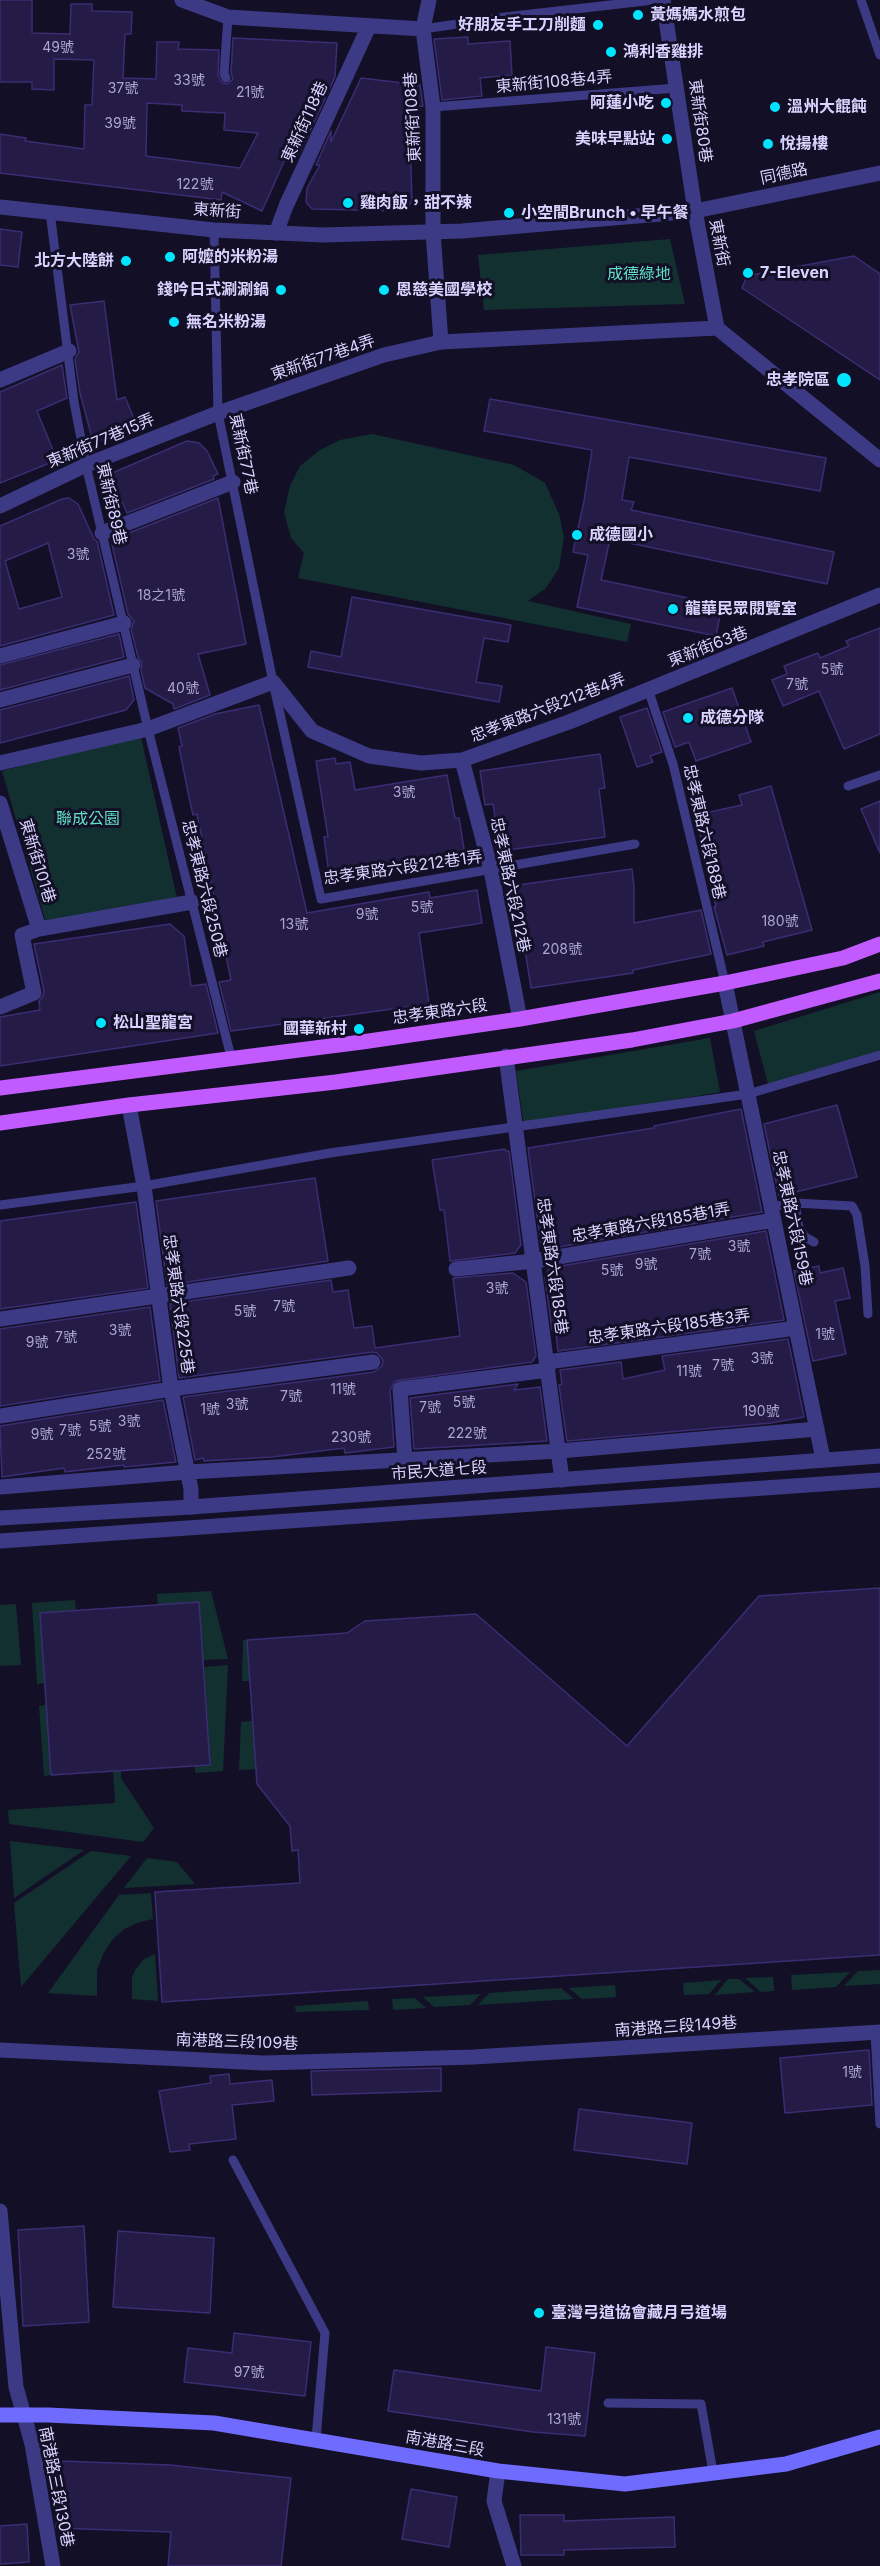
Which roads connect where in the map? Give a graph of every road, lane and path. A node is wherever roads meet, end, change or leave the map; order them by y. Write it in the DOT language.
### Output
graph roads {
  1 [pos="182,0"];
  2 [pos="429,0"];
  3 [pos="654,0"];
  4 [pos="663,0"];
  5 [pos="861,0"];
  6 [pos="228,17"];
  7 [pos="369,26"];
  8 [pos="423,29"];
  9 [pos="880,55"];
  10 [pos="226,78"];
  11 [pos="677,87"];
  12 [pos="433,107"];
  13 [pos="880,173"];
  14 [pos="0,207"];
  15 [pos="695,211"];
  16 [pos="50,212"];
  17 [pos="214,230"];
  18 [pos="433,232"];
  19 [pos="276,233"];
  20 [pos="717,328"];
  21 [pos="441,342"];
  22 [pos="69,351"];
  23 [pos="0,380"];
  24 [pos="218,413"];
  25 [pos="880,460"];
  26 [pos="86,465"];
  27 [pos="233,482"];
  28 [pos="0,506"];
  29 [pos="102,533"];
  30 [pos="880,596"];
  31 [pos="124,623"];
  32 [pos="0,656"];
  33 [pos="133,665"];
  34 [pos="273,682"];
  35 [pos="648,689"];
  36 [pos="0,700"];
  37 [pos="148,729"];
  38 [pos="462,760"];
  39 [pos="0,763"];
  40 [pos="880,775"];
  41 [pos="849,786"];
  42 [pos="0,803"];
  43 [pos="635,844"];
  44 [pos="491,870"];
  45 [pos="192,902"];
  46 [pos="39,929"];
  47 [pos="880,944"];
  48 [pos="880,981"];
  49 [pos="725,983"];
  50 [pos="0,1007"];
  51 [pos="520,1018"];
  52 [pos="733,1021"];
  53 [pos="880,1055"];
  54 [pos="506,1056"];
  55 [pos="231,1057"];
  56 [pos="0,1088"];
  57 [pos="748,1094"];
  58 [pos="129,1105"];
  59 [pos="0,1123"];
  60 [pos="516,1127"];
  61 [pos="144,1186"];
  62 [pos="795,1203"];
  63 [pos="0,1205"];
  64 [pos="773,1214"];
  65 [pos="814,1242"];
  66 [pos="534,1262"];
  67 [pos="349,1268"];
  68 [pos="456,1269"];
  69 [pos="159,1296"];
  70 [pos="868,1314"];
  71 [pos="0,1319"];
  72 [pos="796,1328"];
  73 [pos="373,1362"];
  74 [pos="547,1366"];
  75 [pos="171,1389"];
  76 [pos="0,1416"];
  77 [pos="817,1429"];
  78 [pos="559,1451"];
  79 [pos="880,1456"];
  80 [pos="823,1460"];
  81 [pos="405,1461"];
  82 [pos="188,1472"];
  83 [pos="562,1480"];
  84 [pos="880,1480"];
  85 [pos="0,1487"];
  86 [pos="191,1507"];
  87 [pos="0,1518"];
  88 [pos="0,1541"];
  89 [pos="878,2032"];
  90 [pos="0,2050"];
  91 [pos="474,2057"];
  92 [pos="880,2124"];
  93 [pos="232,2160"];
  94 [pos="0,2211"];
  95 [pos="3,2271"];
  96 [pos="608,2403"];
  97 [pos="24,2414"];
  98 [pos="0,2415"];
  99 [pos="880,2437"];
  100 [pos="316,2439"];
  101 [pos="498,2471"];
  102 [pos="713,2472"];
  103 [pos="53,2566"];
  104 [pos="514,2566"];
  1 -- 6 [label="street"];
  2 -- 8 [label="street, 東新街108巷"];
  3 -- 8 [label="lane"];
  4 -- 11 [label="street, 東新街80巷"];
  5 -- 9 [label="lane"];
  6 -- 7 [label="street"];
  6 -- 10 [label="lane"];
  7 -- 8 [label="street"];
  7 -- 19 [label="street, 東新街118巷"];
  8 -- 12 [label="street, 東新街108巷"];
  11 -- 12 [label="lane, 東新街108巷4弄"];
  11 -- 15 [label="street, 東新街80巷"];
  12 -- 18 [label="street, 東新街108巷"];
  13 -- 15 [label="street, 同德路"];
  14 -- 16 [label="street, 東新街"];
  15 -- 18 [label="street, 東新街"];
  15 -- 20 [label="street, 東新街"];
  16 -- 17 [label="street, 東新街"];
  16 -- 22 [label="lane, 東新街89巷"];
  17 -- 19 [label="street, 東新街"];
  17 -- 24 [label="lane, 東新街77巷"];
  18 -- 19 [label="street, 東新街"];
  18 -- 21 [label="street"];
  20 -- 21 [label="street"];
  20 -- 25 [label="street"];
  21 -- 24 [label="street, 東新街77巷4弄"];
  22 -- 23 [label="street"];
  22 -- 26 [label="lane, 東新街89巷"];
  24 -- 26 [label="street, 東新街77巷15弄"];
  24 -- 27 [label="lane, 東新街77巷"];
  26 -- 28 [label="street, 東新街77巷15弄"];
  26 -- 29 [label="lane, 東新街89巷"];
  27 -- 29 [label="street"];
  27 -- 34 [label="lane, 東新街77巷"];
  29 -- 31 [label="lane, 東新街89巷"];
  30 -- 35 [label="street, 東新街63巷"];
  31 -- 32 [label="street"];
  31 -- 33 [label="lane, 東新街89巷"];
  33 -- 36 [label="street"];
  33 -- 37 [label="lane, 東新街89巷"];
  34 -- 37 [label="street"];
  34 -- 38 [label="street, 忠孝東路六段212巷4弄"];
  34 -- 44 [label="lane, 忠孝東路六段212巷1弄"];
  35 -- 38 [label="street, 忠孝東路六段212巷4弄"];
  35 -- 49 [label="lane, 忠孝東路六段188巷"];
  37 -- 39 [label="street"];
  37 -- 45 [label="lane, 忠孝東路六段250巷"];
  38 -- 44 [label="street, 忠孝東路六段212巷"];
  40 -- 41 [label="lane"];
  42 -- 46 [label="street, 東新街101巷"];
  43 -- 44 [label="lane, 忠孝東路六段212巷1弄"];
  44 -- 51 [label="street, 忠孝東路六段212巷"];
  45 -- 46 [label="street"];
  45 -- 55 [label="lane, 忠孝東路六段250巷"];
  46 -- 50 [label="street"];
  47 -- 49 [label="main road, 忠孝東路六段"];
  48 -- 52 [label="main road"];
  49 -- 51 [label="main road, 忠孝東路六段"];
  49 -- 52 [label="street, 忠孝東路六段159巷"];
  51 -- 55 [label="main road, 忠孝東路六段"];
  52 -- 54 [label="main road"];
  52 -- 57 [label="street, 忠孝東路六段159巷"];
  53 -- 57 [label="lane"];
  54 -- 58 [label="main road"];
  54 -- 60 [label="street, 忠孝東路六段185巷"];
  55 -- 56 [label="main road, 忠孝東路六段"];
  57 -- 60 [label="lane"];
  57 -- 64 [label="street, 忠孝東路六段159巷"];
  58 -- 59 [label="main road"];
  58 -- 61 [label="street, 忠孝東路六段225巷"];
  60 -- 61 [label="lane"];
  60 -- 66 [label="street, 忠孝東路六段185巷"];
  61 -- 63 [label="lane"];
  61 -- 69 [label="street, 忠孝東路六段225巷"];
  62 -- 64 [label="lane"];
  62 -- 65 [label="lane"];
  62 -- 70 [label="lane"];
  64 -- 66 [label="street, 忠孝東路六段185巷1弄"];
  64 -- 72 [label="street, 忠孝東路六段159巷"];
  66 -- 68 [label="street, 忠孝東路六段185巷1弄"];
  66 -- 74 [label="street, 忠孝東路六段185巷"];
  67 -- 69 [label="street"];
  69 -- 71 [label="street"];
  69 -- 75 [label="street, 忠孝東路六段225巷"];
  72 -- 74 [label="street, 忠孝東路六段185巷3弄"];
  72 -- 77 [label="street, 忠孝東路六段159巷"];
  73 -- 75 [label="street"];
  74 -- 78 [label="street, 忠孝東路六段185巷"];
  74 -- 81 [label="street, 忠孝東路六段185巷3弄"];
  75 -- 76 [label="street"];
  75 -- 82 [label="street, 忠孝東路六段225巷"];
  77 -- 78 [label="street"];
  77 -- 80 [label="street, 忠孝東路六段159巷"];
  78 -- 81 [label="street"];
  78 -- 83 [label="street, 忠孝東路六段185巷"];
  79 -- 80 [label="street, 市民大道七段"];
  80 -- 83 [label="street, 市民大道七段"];
  81 -- 82 [label="street"];
  82 -- 85 [label="street"];
  82 -- 86 [label="street, 忠孝東路六段225巷"];
  83 -- 86 [label="street, 市民大道七段"];
  84 -- 88 [label="street"];
  86 -- 87 [label="street, 市民大道七段"];
  89 -- 91 [label="street, 南港路三段149巷"];
  89 -- 92 [label="lane"];
  90 -- 91 [label="street, 南港路三段109巷"];
  93 -- 100 [label="lane"];
  94 -- 95 [label="street, 南港路三段130巷"];
  95 -- 97 [label="street, 南港路三段130巷"];
  96 -- 102 [label="lane"];
  97 -- 98 [label="main road, 南港路三段"];
  97 -- 100 [label="main road, 南港路三段"];
  97 -- 103 [label="street, 南港路三段130巷"];
  99 -- 102 [label="main road, 南港路三段"];
  100 -- 101 [label="main road, 南港路三段"];
  101 -- 102 [label="main road, 南港路三段"];
  101 -- 104 [label="street"];
}
